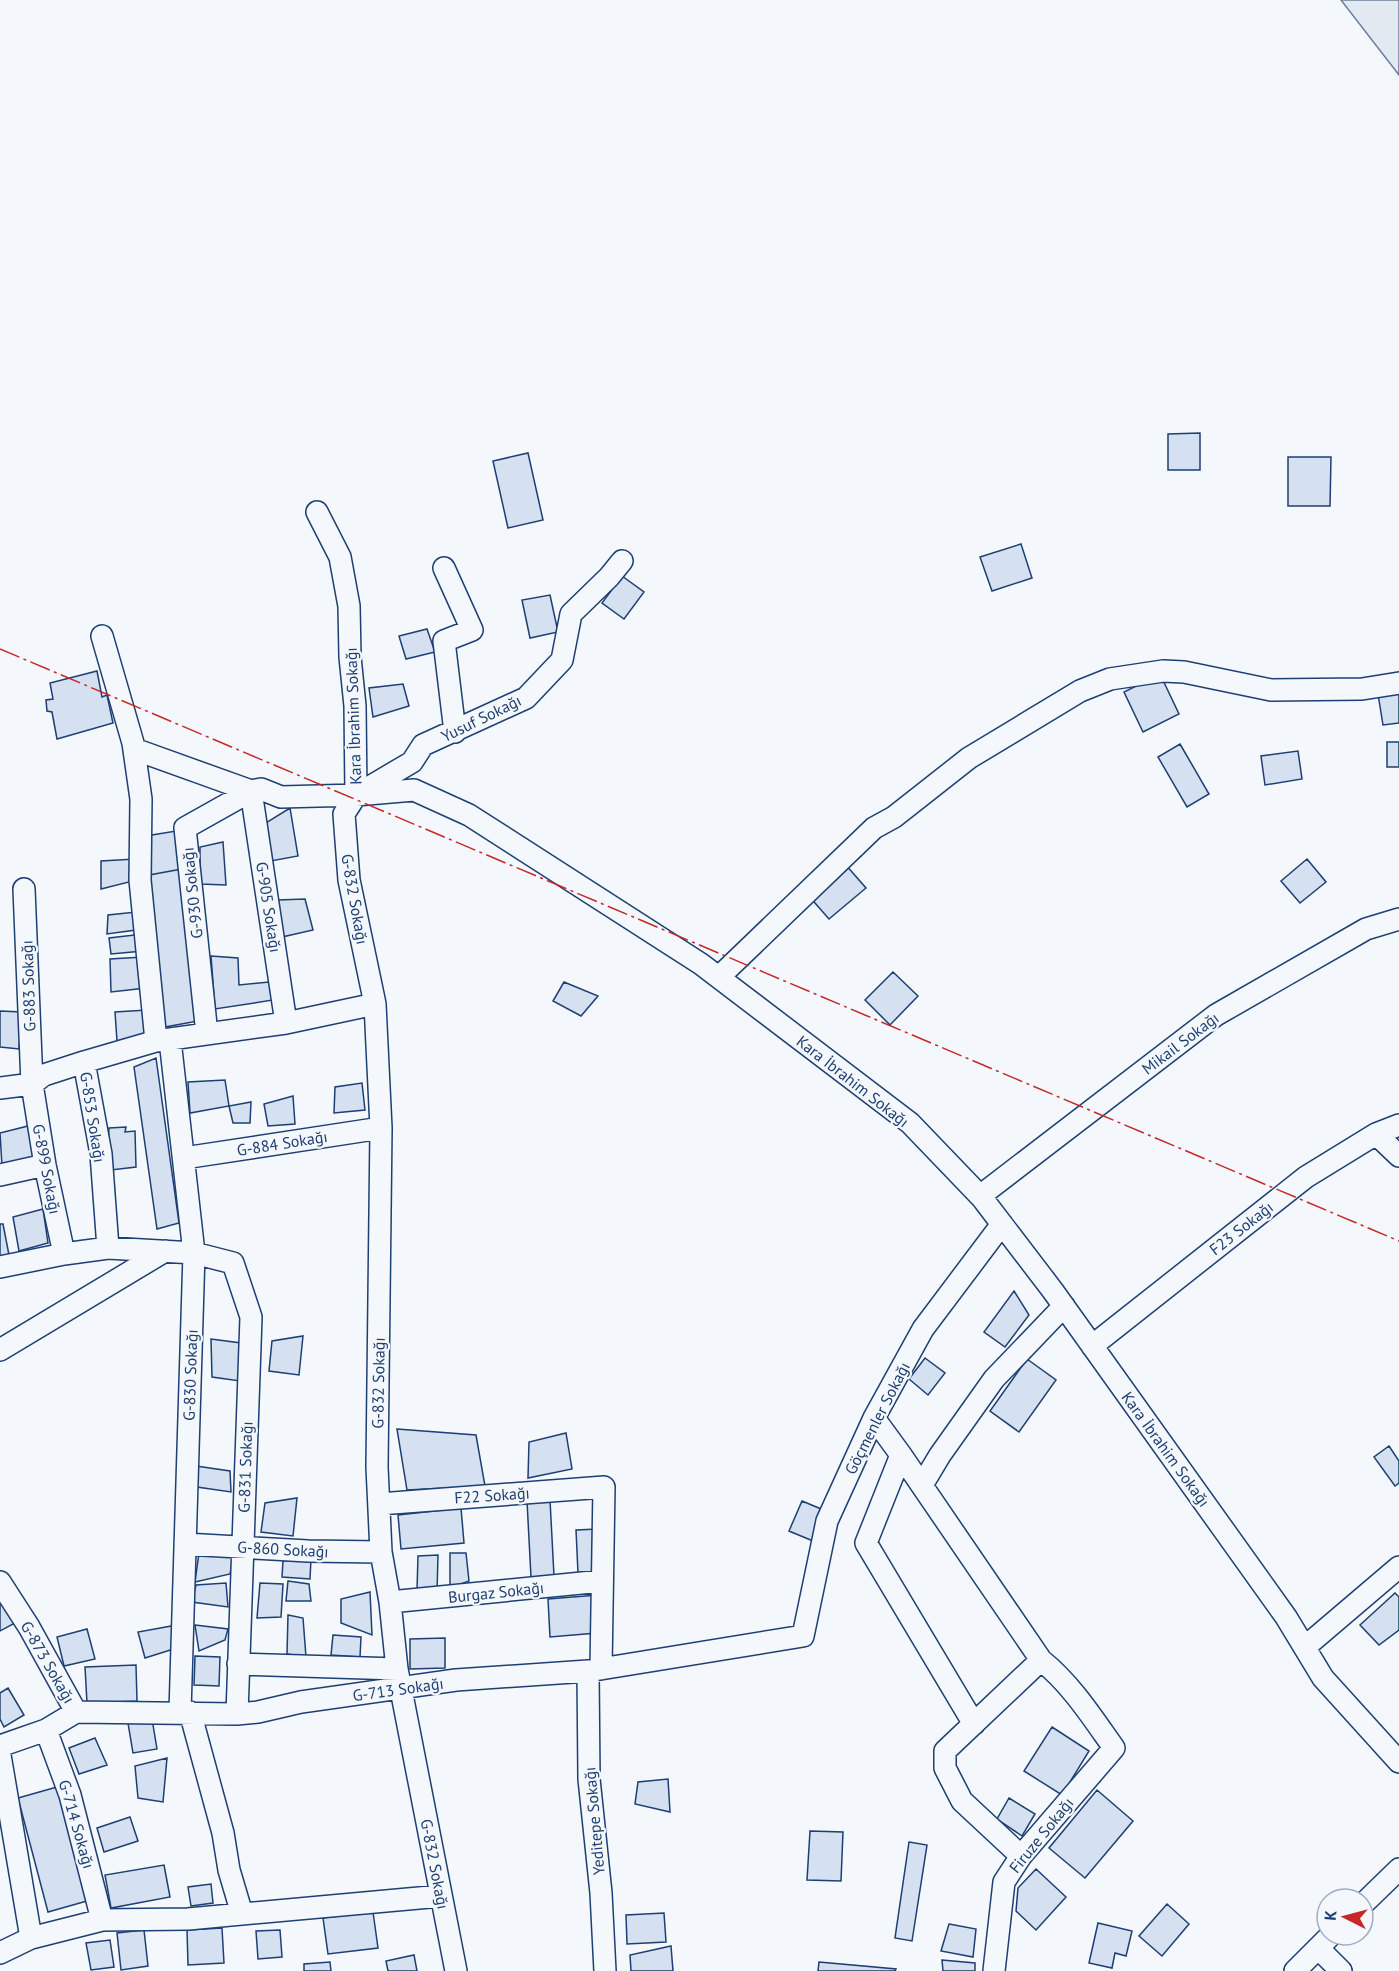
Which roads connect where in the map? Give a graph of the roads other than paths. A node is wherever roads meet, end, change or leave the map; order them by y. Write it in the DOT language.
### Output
graph roads {
  1 [pos="317,512"];
  2 [pos="622,561"];
  3 [pos="444,568"];
  4 [pos="102,636"];
  5 [pos="1399,683"];
  6 [pos="455,732"];
  7 [pos="134,749"];
  8 [pos="251,791"];
  9 [pos="356,795"];
  10 [pos="24,889"];
  11 [pos="1399,919"];
  12 [pos="719,978"];
  13 [pos="375,1004"];
  14 [pos="286,1023"];
  15 [pos="207,1034"];
  16 [pos="163,1041"];
  17 [pos="84,1062"];
  18 [pos="32,1084"];
  19 [pos="0,1088"];
  20 [pos="1399,1125"];
  21 [pos="381,1128"];
  22 [pos="1376,1134"];
  23 [pos="1399,1156"];
  24 [pos="184,1158"];
  25 [pos="45,1166"];
  26 [pos="0,1174"];
  27 [pos="980,1196"];
  28 [pos="1002,1224"];
  29 [pos="108,1248"];
  30 [pos="165,1251"];
  31 [pos="194,1253"];
  32 [pos="64,1254"];
  33 [pos="0,1267"];
  34 [pos="1064,1306"];
  35 [pos="1092,1346"];
  36 [pos="0,1350"];
  37 [pos="874,1418"];
  38 [pos="901,1455"];
  39 [pos="922,1485"];
  40 [pos="604,1487"];
  41 [pos="379,1504"];
  42 [pos="185,1544"];
  43 [pos="242,1547"];
  44 [pos="381,1552"];
  45 [pos="1399,1567"];
  46 [pos="602,1581"];
  47 [pos="0,1582"];
  48 [pos="390,1602"];
  49 [pos="803,1636"];
  50 [pos="1305,1647"];
  51 [pos="1041,1660"];
  52 [pos="238,1664"];
  53 [pos="594,1670"];
  54 [pos="398,1679"];
  55 [pos="76,1712"];
  56 [pos="185,1712"];
  57 [pos="237,1714"];
  58 [pos="974,1724"];
  59 [pos="46,1730"];
  60 [pos="0,1746"];
  61 [pos="0,1755"];
  62 [pos="1399,1762"];
  63 [pos="1021,1856"];
  64 [pos="1399,1869"];
  65 [pos="1375,1892"];
  66 [pos="441,1896"];
  67 [pos="242,1914"];
  68 [pos="102,1920"];
  69 [pos="31,1938"];
  70 [pos="1320,1947"];
  71 [pos="1328,1947"];
  72 [pos="0,1953"];
  73 [pos="456,1971"];
  74 [pos="605,1971"];
  75 [pos="994,1971"];
  76 [pos="1295,1971"];
  77 [pos="1341,1971"];
  1 -- 9 [label="street, Kara İbrahim Sokağı"];
  2 -- 6 [label="street, Yusuf Sokağı"];
  3 -- 6 [label="street"];
  4 -- 7 [label="street, G-830 Sokağı"];
  5 -- 12 [label="street"];
  6 -- 9 [label="street, Yusuf Sokağı"];
  7 -- 8 [label="street"];
  7 -- 16 [label="street, G-830 Sokağı"];
  8 -- 9 [label="street"];
  8 -- 14 [label="street, G-905 Sokağı"];
  8 -- 15 [label="street, G-930 Sokağı"];
  9 -- 12 [label="street, Kara İbrahim Sokağı"];
  9 -- 13 [label="street, G-832 Sokağı"];
  10 -- 18 [label="street, G-883 Sokağı"];
  11 -- 27 [label="street, Mikail Sokağı"];
  12 -- 27 [label="street, Kara İbrahim Sokağı"];
  13 -- 14 [label="street"];
  13 -- 21 [label="street, G-832 Sokağı"];
  14 -- 15 [label="street"];
  15 -- 16 [label="street"];
  16 -- 17 [label="street, G-853 Sokağı"];
  16 -- 24 [label="street, G-830 Sokağı"];
  17 -- 18 [label="street"];
  17 -- 29 [label="street, G-853 Sokağı"];
  18 -- 19 [label="street"];
  18 -- 25 [label="street, G-899 Sokağı"];
  20 -- 22 [label="street, F23 Sokağı"];
  21 -- 24 [label="street, G-884 Sokağı"];
  21 -- 41 [label="street, G-832 Sokağı"];
  22 -- 23 [label="street"];
  22 -- 35 [label="street, F23 Sokağı"];
  24 -- 31 [label="street, G-830 Sokağı"];
  25 -- 26 [label="street"];
  25 -- 32 [label="street, G-899 Sokağı"];
  27 -- 28 [label="street, Kara İbrahim Sokağı"];
  28 -- 34 [label="street, Kara İbrahim Sokağı"];
  28 -- 37 [label="street, Göçmenler Sokağı"];
  29 -- 30 [label="street"];
  29 -- 32 [label="street"];
  30 -- 31 [label="street"];
  30 -- 36 [label="street"];
  31 -- 42 [label="street, G-830 Sokağı"];
  31 -- 43 [label="street, G-831 Sokağı"];
  32 -- 33 [label="street"];
  34 -- 35 [label="street, Kara İbrahim Sokağı"];
  34 -- 39 [label="street"];
  35 -- 50 [label="street, Kara İbrahim Sokağı"];
  37 -- 38 [label="street"];
  37 -- 49 [label="street, Göçmenler Sokağı"];
  38 -- 39 [label="street"];
  38 -- 58 [label="street"];
  39 -- 51 [label="street"];
  40 -- 41 [label="street, F22 Sokağı"];
  40 -- 46 [label="street, Yeditepe Sokağı"];
  41 -- 44 [label="street, G-832 Sokağı"];
  42 -- 43 [label="street, G-860 Sokağı"];
  42 -- 56 [label="street, G-830 Sokağı"];
  43 -- 44 [label="street, G-860 Sokağı"];
  43 -- 52 [label="street, G-831 Sokağı"];
  44 -- 48 [label="street, G-832 Sokağı"];
  45 -- 50 [label="street"];
  46 -- 48 [label="street, Burgaz Sokağı"];
  46 -- 53 [label="street, Yeditepe Sokağı"];
  47 -- 55 [label="street, G-873 Sokağı"];
  48 -- 54 [label="street, G-832 Sokağı"];
  49 -- 53 [label="street, G-713 Sokağı"];
  50 -- 62 [label="street, Kara İbrahim Sokağı"];
  51 -- 58 [label="street"];
  51 -- 63 [label="street, Firuze Sokağı"];
  52 -- 54 [label="street"];
  52 -- 57 [label="street, G-831 Sokağı"];
  53 -- 54 [label="street, G-713 Sokağı"];
  53 -- 74 [label="street, Yeditepe Sokağı"];
  54 -- 57 [label="street, G-713 Sokağı"];
  54 -- 66 [label="street, G-832 Sokağı"];
  55 -- 56 [label="street, G-713 Sokağı"];
  55 -- 59 [label="street"];
  56 -- 57 [label="street, G-713 Sokağı"];
  56 -- 67 [label="street, G-830 Sokağı"];
  58 -- 63 [label="street"];
  59 -- 60 [label="street"];
  59 -- 68 [label="street, G-714 Sokağı"];
  61 -- 69 [label="street"];
  63 -- 75 [label="street, Firuze Sokağı"];
  64 -- 65 [label="street"];
  66 -- 67 [label="street"];
  66 -- 73 [label="street, G-832 Sokağı"];
  67 -- 68 [label="street"];
  68 -- 69 [label="street"];
  69 -- 72 [label="street"];
  70 -- 76 [label="street"];
  71 -- 77 [label="street"];
}
